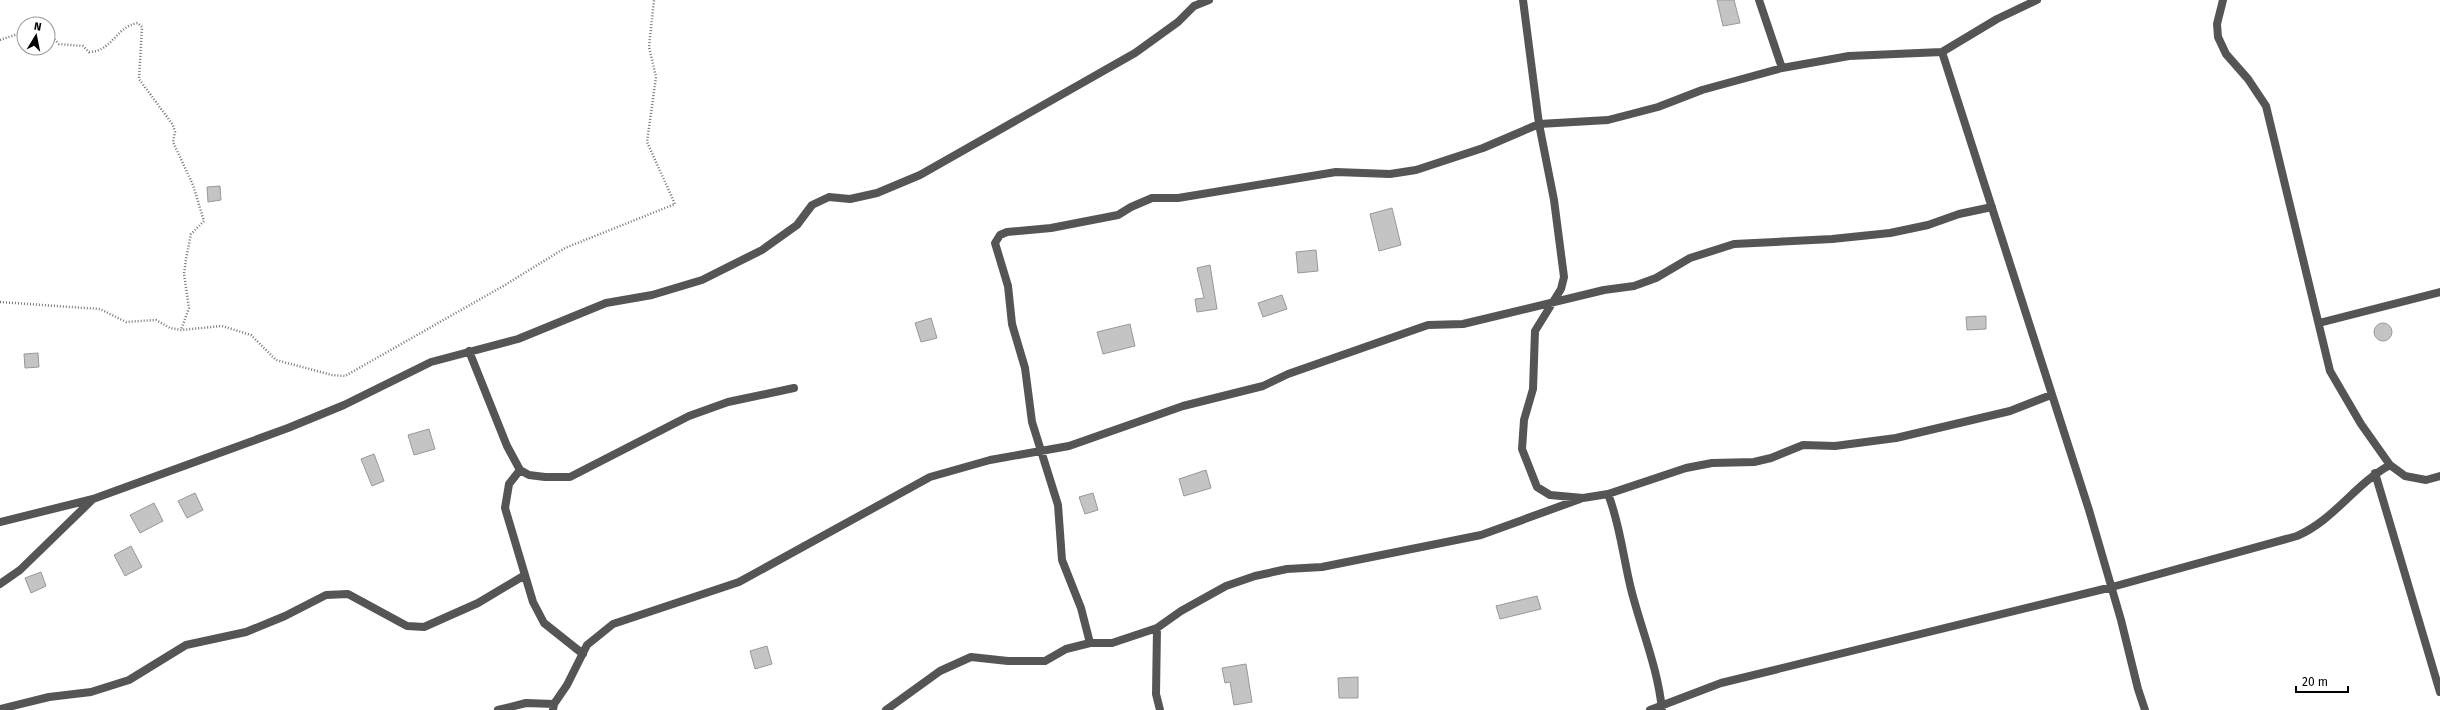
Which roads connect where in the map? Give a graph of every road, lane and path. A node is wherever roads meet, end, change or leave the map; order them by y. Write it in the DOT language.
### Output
graph roads {
  1 [pos="654,0"];
  2 [pos="1208,0"];
  3 [pos="1524,0"];
  4 [pos="1759,0"];
  5 [pos="2037,0"];
  6 [pos="2223,0"];
  7 [pos="16,35"];
  8 [pos="0,40"];
  9 [pos="56,41"];
  10 [pos="1942,52"];
  11 [pos="1782,68"];
  12 [pos="1540,124"];
  13 [pos="1992,207"];
  14 [pos="2440,292"];
  15 [pos="0,302"];
  16 [pos="1551,302"];
  17 [pos="2319,323"];
  18 [pos="181,330"];
  19 [pos="469,351"];
  20 [pos="794,388"];
  21 [pos="2051,395"];
  22 [pos="1042,452"];
  23 [pos="2390,465"];
  24 [pos="520,470"];
  25 [pos="2375,473"];
  26 [pos="2440,476"];
  27 [pos="1608,494"];
  28 [pos="1583,498"];
  29 [pos="93,499"];
  30 [pos="0,522"];
  31 [pos="525,574"];
  32 [pos="0,584"];
  33 [pos="2112,587"];
  34 [pos="1157,628"];
  35 [pos="1090,643"];
  36 [pos="583,654"];
  37 [pos="2440,692"];
  38 [pos="554,707"];
  39 [pos="0,709"];
  40 [pos="1662,709"];
  41 [pos="498,710"];
  42 [pos="886,710"];
  43 [pos="1160,710"];
  44 [pos="1650,710"];
  45 [pos="2145,710"];
  1 -- 18 [label="path"];
  2 -- 19 [label="street"];
  3 -- 12 [label="street"];
  4 -- 11 [label="street"];
  5 -- 10 [label="street"];
  6 -- 17 [label="street"];
  7 -- 8 [label="path"];
  9 -- 18 [label="path"];
  10 -- 11 [label="street"];
  10 -- 13 [label="street"];
  11 -- 12 [label="street"];
  12 -- 16 [label="street"];
  12 -- 22 [label="street"];
  13 -- 16 [label="street"];
  13 -- 21 [label="street"];
  14 -- 17 [label="street"];
  15 -- 18 [label="path"];
  16 -- 22 [label="street"];
  16 -- 28 [label="street"];
  17 -- 23 [label="street"];
  19 -- 24 [label="street"];
  19 -- 29 [label="street"];
  20 -- 24 [label="street"];
  21 -- 27 [label="street"];
  21 -- 33 [label="street"];
  22 -- 35 [label="street"];
  22 -- 36 [label="street"];
  23 -- 25 [label="street"];
  23 -- 26 [label="street"];
  24 -- 31 [label="street"];
  25 -- 33 [label="street"];
  25 -- 37 [label="street"];
  27 -- 28 [label="street"];
  27 -- 40 [label="street"];
  28 -- 34 [label="street"];
  29 -- 30 [label="street"];
  29 -- 32 [label="street"];
  31 -- 36 [label="street"];
  31 -- 39 [label="street"];
  33 -- 40 [label="street"];
  33 -- 45 [label="street"];
  34 -- 35 [label="street"];
  34 -- 43 [label="street"];
  35 -- 42 [label="street"];
  36 -- 38 [label="street"];
  38 -- 41 [label="street"];
  40 -- 44 [label="street"];
}
